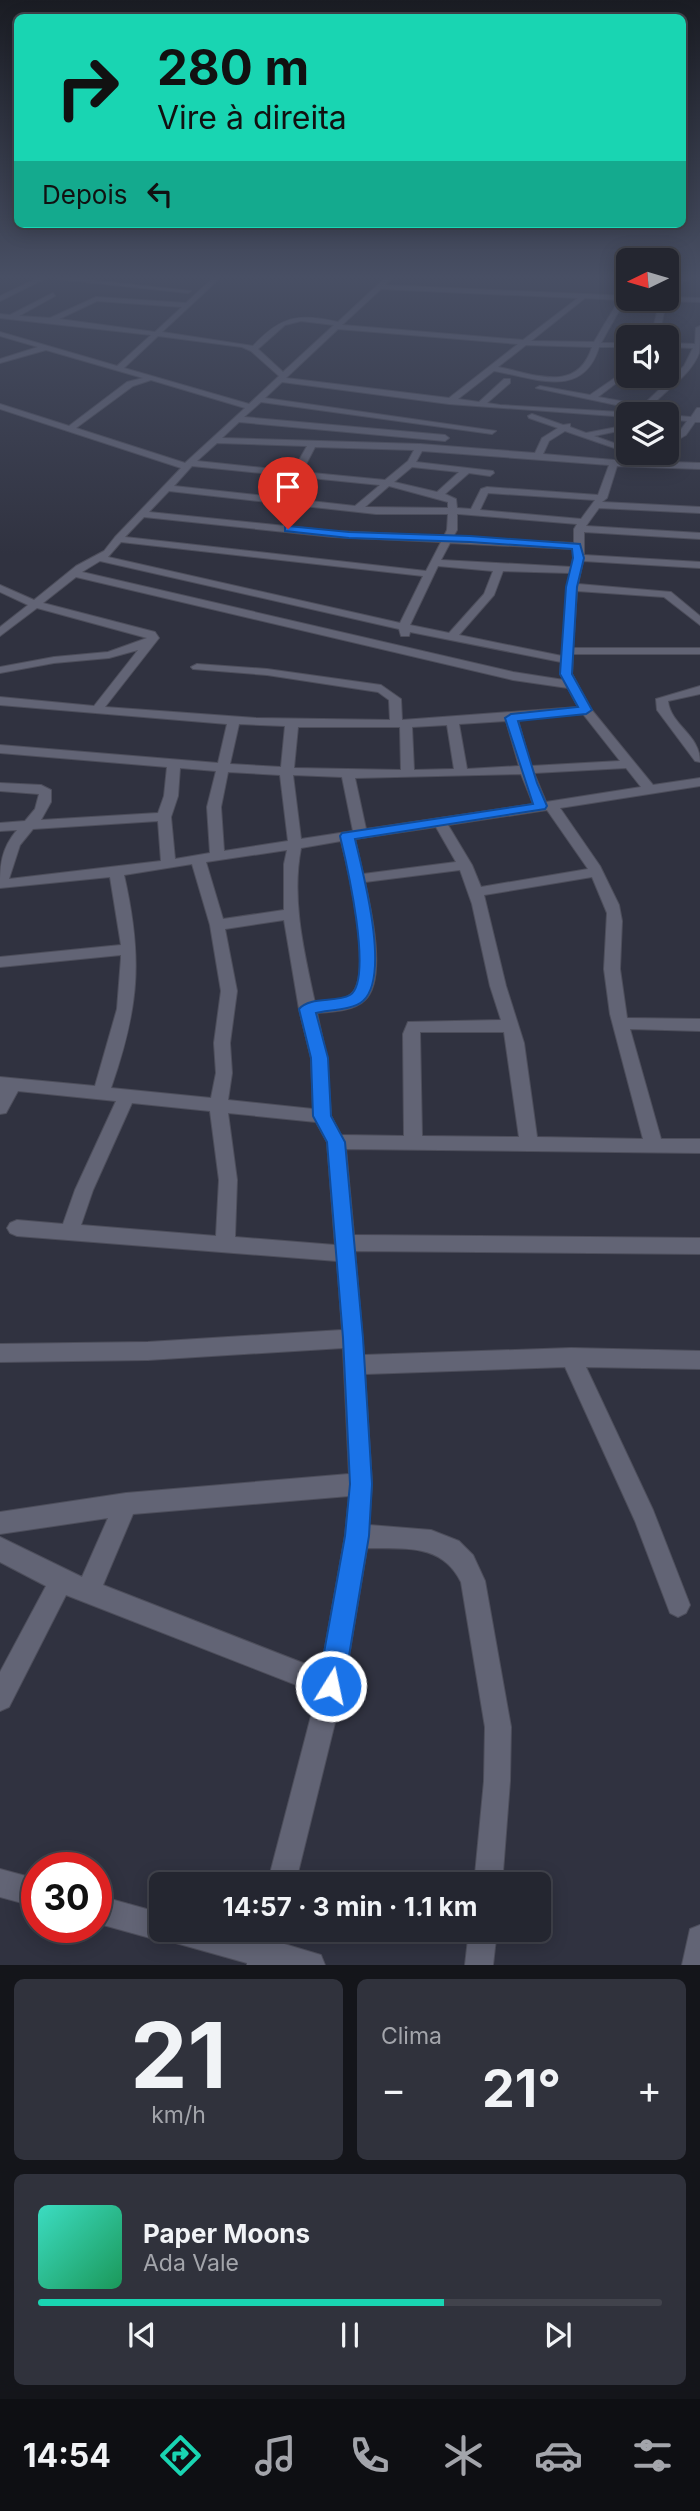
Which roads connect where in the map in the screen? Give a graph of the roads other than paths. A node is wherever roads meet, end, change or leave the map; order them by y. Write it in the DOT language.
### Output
graph roads {
  1 [pos="123,371"];
  2 [pos="274,371"];
  3 [pos="287,371"];
  4 [pos="488,371"];
  5 [pos="506,371"];
  6 [pos="582,371"];
  7 [pos="685,371"];
  8 [pos="481,376"];
  9 [pos="280,377"];
  10 [pos="148,379"];
  11 [pos="555,380"];
  12 [pos="616,380"];
  13 [pos="508,382"];
  14 [pos="519,384"];
  15 [pos="530,386"];
  16 [pos="542,388"];
  17 [pos="593,397"];
  18 [pos="258,399"];
  19 [pos="449,402"];
  20 [pos="649,402"];
  21 [pos="616,404"];
  22 [pos="480,405"];
  23 [pos="0,406"];
  24 [pos="250,407"];
  25 [pos="500,407"];
  26 [pos="700,410"];
  27 [pos="616,411"];
  28 [pos="238,419"];
  29 [pos="696,420"];
  30 [pos="567,426"];
  31 [pos="70,429"];
  32 [pos="616,429"];
  33 [pos="588,434"];
  34 [pos="679,436"];
  35 [pos="213,440"];
  36 [pos="478,442"];
  37 [pos="312,445"];
  38 [pos="420,447"];
  39 [pos="616,449"];
  40 [pos="471,450"];
  41 [pos="538,456"];
  42 [pos="614,463"];
  43 [pos="679,463"];
  44 [pos="409,464"];
  45 [pos="188,465"];
  46 [pos="700,466"];
  47 [pos="465,472"];
  48 [pos="490,472"];
  49 [pos="296,474"];
  50 [pos="387,483"];
  51 [pos="169,488"];
  52 [pos="439,495"];
  53 [pos="599,501"];
  54 [pos="337,508"];
  55 [pos="357,509"];
  56 [pos="700,510"];
  57 [pos="454,511"];
  58 [pos="474,512"];
  59 [pos="142,514"];
  60 [pos="329,516"];
  61 [pos="320,524"];
  62 [pos="581,526"];
  63 [pos="312,532"];
  64 [pos="700,536"];
  65 [pos="449,538"];
  66 [pos="118,539"];
  67 [pos="134,541"];
  68 [pos="578,552"];
  69 [pos="100,558"];
  70 [pos="435,563"];
  71 [pos="700,565"];
  72 [pos="499,568"];
  73 [pos="574,570"];
  74 [pos="162,572"];
  75 [pos="73,573"];
  76 [pos="429,574"];
  77 [pos="572,587"];
  78 [pos="0,588"];
  79 [pos="37,605"];
  80 [pos="0,615"];
  81 [pos="18,621"];
  82 [pos="700,622"];
  83 [pos="404,626"];
  84 [pos="0,633"];
  85 [pos="452,637"];
  86 [pos="149,643"];
  87 [pos="407,650"];
  88 [pos="700,651"];
  89 [pos="567,656"];
  90 [pos="197,667"];
  91 [pos="0,670"];
  92 [pos="570,685"];
  93 [pos="700,690"];
  94 [pos="0,701"];
  95 [pos="97,710"];
  96 [pos="586,710"];
  97 [pos="511,718"];
  98 [pos="234,719"];
  99 [pos="452,720"];
  100 [pos="292,722"];
  101 [pos="401,723"];
  102 [pos="0,749"];
  103 [pos="700,758"];
  104 [pos="628,764"];
  105 [pos="174,765"];
  106 [pos="221,768"];
  107 [pos="286,769"];
  108 [pos="527,770"];
  109 [pos="348,773"];
  110 [pos="461,773"];
  111 [pos="408,774"];
  112 [pos="700,782"];
  113 [pos="0,787"];
  114 [pos="650,790"];
  115 [pos="546,806"];
  116 [pos="163,817"];
  117 [pos="440,822"];
  118 [pos="0,827"];
  119 [pos="29,827"];
  120 [pos="353,835"];
  121 [pos="295,844"];
  122 [pos="217,856"];
  123 [pos="198,859"];
  124 [pos="168,864"];
  125 [pos="465,865"];
  126 [pos="116,872"];
  127 [pos="597,872"];
  128 [pos="358,879"];
  129 [pos="1,884"];
  130 [pos="475,892"];
  131 [pos="291,914"];
  132 [pos="217,925"];
  133 [pos="130,949"];
  134 [pos="0,962"];
  135 [pos="307,1009"];
  136 [pos="621,1023"];
  137 [pos="512,1026"];
  138 [pos="700,1026"];
  139 [pos="6,1084"];
  140 [pos="101,1093"];
  141 [pos="127,1095"];
  142 [pos="218,1105"];
  143 [pos="0,1108"];
  144 [pos="322,1116"];
  145 [pos="413,1141"];
  146 [pos="336,1142"];
  147 [pos="529,1144"];
  148 [pos="654,1146"];
  149 [pos="700,1146"];
  150 [pos="17,1228"];
  151 [pos="69,1233"];
  152 [pos="225,1244"];
  153 [pos="700,1246"];
  154 [pos="345,1248"];
  155 [pos="353,1338"];
  156 [pos="0,1353"];
  157 [pos="571,1357"];
  158 [pos="700,1360"];
  159 [pos="354,1365"];
  160 [pos="361,1484"];
  161 [pos="126,1504"];
  162 [pos="0,1523"];
  163 [pos="357,1536"];
  164 [pos="0,1549"];
  165 [pos="61,1581"];
  166 [pos="88,1591"];
  167 [pos="678,1605"];
  168 [pos="331,1686"];
  169 [pos="0,1698"];
  170 [pos="284,1872"];
  171 [pos="489,1872"];
  172 [pos="0,1883"];
  173 [pos="21,1889"];
  174 [pos="112,1913"];
  175 [pos="149,1924"];
  176 [pos="700,1939"];
  177 [pos="229,1942"];
  178 [pos="482,1942"];
  179 [pos="265,1950"];
  180 [pos="311,1965"];
  181 [pos="479,1965"];
  182 [pos="696,1965"];
  1 -- 10 [label="street"];
  2 -- 9 [label="street"];
  3 -- 9 [label="street"];
  4 -- 8 [label="street"];
  5 -- 11 [label="street"];
  6 -- 11 [label="street"];
  7 -- 20 [label="street"];
  8 -- 13 [label="street"];
  8 -- 19 [label="street"];
  9 -- 18 [label="street"];
  9 -- 19 [label="street"];
  10 -- 24 [label="street"];
  10 -- 31 [label="street"];
  11 -- 16 [label="street"];
  12 -- 17 [label="street"];
  13 -- 14 [label="street"];
  13 -- 22 [label="street"];
  15 -- 16 [label="street"];
  16 -- 17 [label="street"];
  17 -- 21 [label="street"];
  18 -- 24 [label="street"];
  18 -- 36 [label="street"];
  19 -- 22 [label="street"];
  22 -- 25 [label="street"];
  23 -- 31 [label="street"];
  24 -- 28 [label="street"];
  25 -- 27 [label="street"];
  25 -- 30 [label="street"];
  26 -- 29 [label="street"];
  28 -- 35 [label="street"];
  28 -- 36 [label="street"];
  29 -- 34 [label="street"];
  30 -- 33 [label="street"];
  30 -- 41 [label="street"];
  31 -- 45 [label="street"];
  32 -- 33 [label="street"];
  33 -- 39 [label="street"];
  35 -- 37 [label="street"];
  35 -- 45 [label="street"];
  36 -- 40 [label="street"];
  37 -- 38 [label="street"];
  37 -- 49 [label="street"];
  38 -- 40 [label="street"];
  38 -- 44 [label="street"];
  40 -- 41 [label="street"];
  41 -- 42 [label="street"];
  42 -- 53 [label="street"];
  43 -- 46 [label="street"];
  44 -- 47 [label="street"];
  44 -- 50 [label="street"];
  45 -- 49 [label="street"];
  45 -- 51 [label="street"];
  47 -- 48 [label="street"];
  47 -- 52 [label="street"];
  49 -- 50 [label="street"];
  50 -- 52 [label="street"];
  50 -- 55 [label="street"];
  51 -- 54 [label="street"];
  51 -- 59 [label="street"];
  52 -- 57 [label="street"];
  53 -- 56 [label="street"];
  53 -- 58 [label="street"];
  53 -- 62 [label="street"];
  54 -- 55 [label="street"];
  54 -- 60 [label="street"];
  55 -- 57 [label="street"];
  57 -- 58 [label="street"];
  57 -- 65 [label="street"];
  58 -- 62 [label="street"];
  59 -- 63 [label="street"];
  59 -- 66 [label="street"];
  61 -- 63 [label="street"];
  62 -- 64 [label="street"];
  62 -- 68 [label="street"];
  63 -- 65 [label="street"];
  65 -- 68 [label="street"];
  65 -- 70 [label="street"];
  66 -- 67 [label="street"];
  66 -- 69 [label="street"];
  67 -- 74 [label="street"];
  67 -- 76 [label="street"];
  68 -- 71 [label="street"];
  68 -- 73 [label="street"];
  69 -- 74 [label="street"];
  69 -- 75 [label="street"];
  70 -- 72 [label="street"];
  70 -- 76 [label="street"];
  72 -- 73 [label="street"];
  72 -- 85 [label="street"];
  73 -- 77 [label="street"];
  74 -- 83 [label="street"];
  75 -- 79 [label="street"];
  75 -- 87 [label="street"];
  76 -- 83 [label="street"];
  77 -- 82 [label="street"];
  77 -- 89 [label="street"];
  78 -- 79 [label="street"];
  79 -- 81 [label="street"];
  79 -- 86 [label="street"];
  80 -- 81 [label="street"];
  81 -- 84 [label="street"];
  83 -- 85 [label="street"];
  83 -- 87 [label="street"];
  85 -- 89 [label="street"];
  86 -- 91 [label="street"];
  86 -- 95 [label="street"];
  87 -- 92 [label="street"];
  88 -- 89 [label="street"];
  89 -- 92 [label="street"];
  90 -- 101 [label="street"];
  92 -- 96 [label="street"];
  93 -- 103 [label="street"];
  94 -- 95 [label="street"];
  95 -- 98 [label="street"];
  96 -- 97 [label="street"];
  96 -- 104 [label="street"];
  97 -- 99 [label="street"];
  97 -- 108 [label="street"];
  98 -- 100 [label="street"];
  98 -- 106 [label="street"];
  99 -- 101 [label="street"];
  99 -- 110 [label="street"];
  100 -- 101 [label="street"];
  100 -- 107 [label="street"];
  101 -- 111 [label="street"];
  102 -- 105 [label="street"];
  104 -- 108 [label="street"];
  104 -- 114 [label="street"];
  105 -- 106 [label="street"];
  105 -- 116 [label="street"];
  106 -- 107 [label="street"];
  106 -- 122 [label="street"];
  107 -- 109 [label="street"];
  107 -- 121 [label="street"];
  108 -- 110 [label="street"];
  108 -- 115 [label="street"];
  109 -- 111 [label="street"];
  109 -- 120 [label="street"];
  110 -- 111 [label="street"];
  112 -- 114 [label="street"];
  113 -- 119 [label="street"];
  114 -- 115 [label="street"];
  115 -- 117 [label="street"];
  115 -- 127 [label="street"];
  116 -- 119 [label="street"];
  116 -- 124 [label="street"];
  117 -- 120 [label="street"];
  117 -- 125 [label="street"];
  118 -- 119 [label="street"];
  119 -- 129 [label="street"];
  120 -- 121 [label="street"];
  120 -- 128 [label="street"];
  121 -- 122 [label="street"];
  121 -- 131 [label="street"];
  122 -- 123 [label="street"];
  123 -- 124 [label="street"];
  123 -- 132 [label="street"];
  124 -- 126 [label="street"];
  125 -- 128 [label="street"];
  125 -- 130 [label="street"];
  126 -- 129 [label="street"];
  126 -- 133 [label="street"];
  127 -- 130 [label="street"];
  127 -- 136 [label="street"];
  128 -- 135 [label="street"];
  130 -- 137 [label="street"];
  131 -- 132 [label="street"];
  131 -- 135 [label="street"];
  132 -- 142 [label="street"];
  133 -- 134 [label="street"];
  133 -- 140 [label="street"];
  135 -- 144 [label="street"];
  136 -- 138 [label="street"];
  136 -- 148 [label="street"];
  137 -- 145 [label="street"];
  137 -- 147 [label="street"];
  139 -- 140 [label="street"];
  139 -- 143 [label="street"];
  140 -- 141 [label="street"];
  141 -- 142 [label="street"];
  141 -- 151 [label="street"];
  142 -- 144 [label="street"];
  142 -- 152 [label="street"];
  144 -- 146 [label="street"];
  145 -- 146 [label="street"];
  145 -- 147 [label="street"];
  146 -- 154 [label="street"];
  147 -- 148 [label="street"];
  148 -- 149 [label="street"];
  150 -- 151 [label="street"];
  151 -- 152 [label="street"];
  152 -- 154 [label="street"];
  153 -- 154 [label="street"];
  154 -- 155 [label="street"];
  155 -- 156 [label="street"];
  155 -- 159 [label="street"];
  157 -- 158 [label="street"];
  157 -- 159 [label="street"];
  157 -- 167 [label="street"];
  159 -- 160 [label="street"];
  160 -- 161 [label="street"];
  160 -- 163 [label="street"];
  161 -- 162 [label="street"];
  161 -- 166 [label="street"];
  163 -- 168 [label="street"];
  163 -- 171 [label="street"];
  164 -- 165 [label="street"];
  165 -- 166 [label="street"];
  165 -- 169 [label="street"];
  166 -- 168 [label="street"];
  168 -- 170 [label="street"];
  172 -- 173 [label="street"];
  174 -- 175 [label="street"];
  176 -- 182 [label="street"];
  177 -- 179 [label="street"];
  178 -- 181 [label="street"];
  179 -- 180 [label="street"];
}
